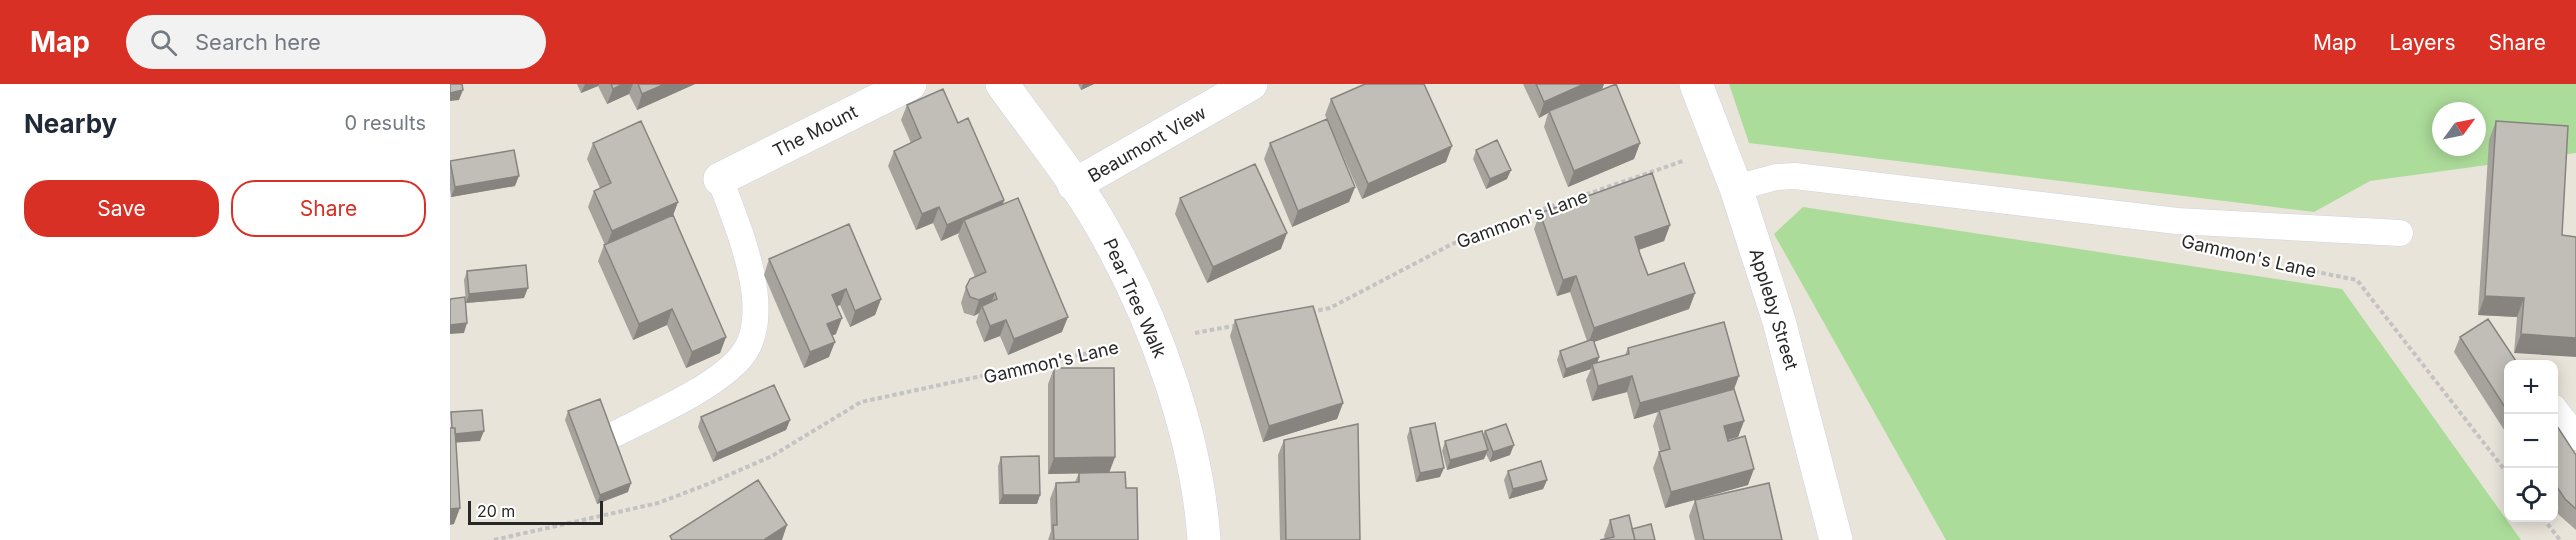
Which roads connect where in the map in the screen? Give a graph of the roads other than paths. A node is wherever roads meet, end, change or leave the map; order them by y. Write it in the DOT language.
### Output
graph roads {
  1 [pos="910,84"];
  2 [pos="1002,84"];
  3 [pos="1251,84"];
  4 [pos="1696,84"];
  5 [pos="720,179"];
  6 [pos="1074,185"];
  7 [pos="1736,188"];
  8 [pos="2400,233"];
  9 [pos="2558,414"];
  10 [pos="617,433"];
  11 [pos="2576,437"];
  12 [pos="1204,540"];
  13 [pos="1836,540"];
  1 -- 5 [label="street, The Mount"];
  2 -- 6 [label="street, Pear Tree Walk"];
  3 -- 6 [label="street, Beaumont View"];
  4 -- 7 [label="street, Appleby Street"];
  5 -- 10 [label="lane"];
  6 -- 12 [label="street, Pear Tree Walk"];
  7 -- 8 [label="lane, Gammon's Lane"];
  7 -- 13 [label="street, Appleby Street"];
  9 -- 11 [label="lane"];
}
